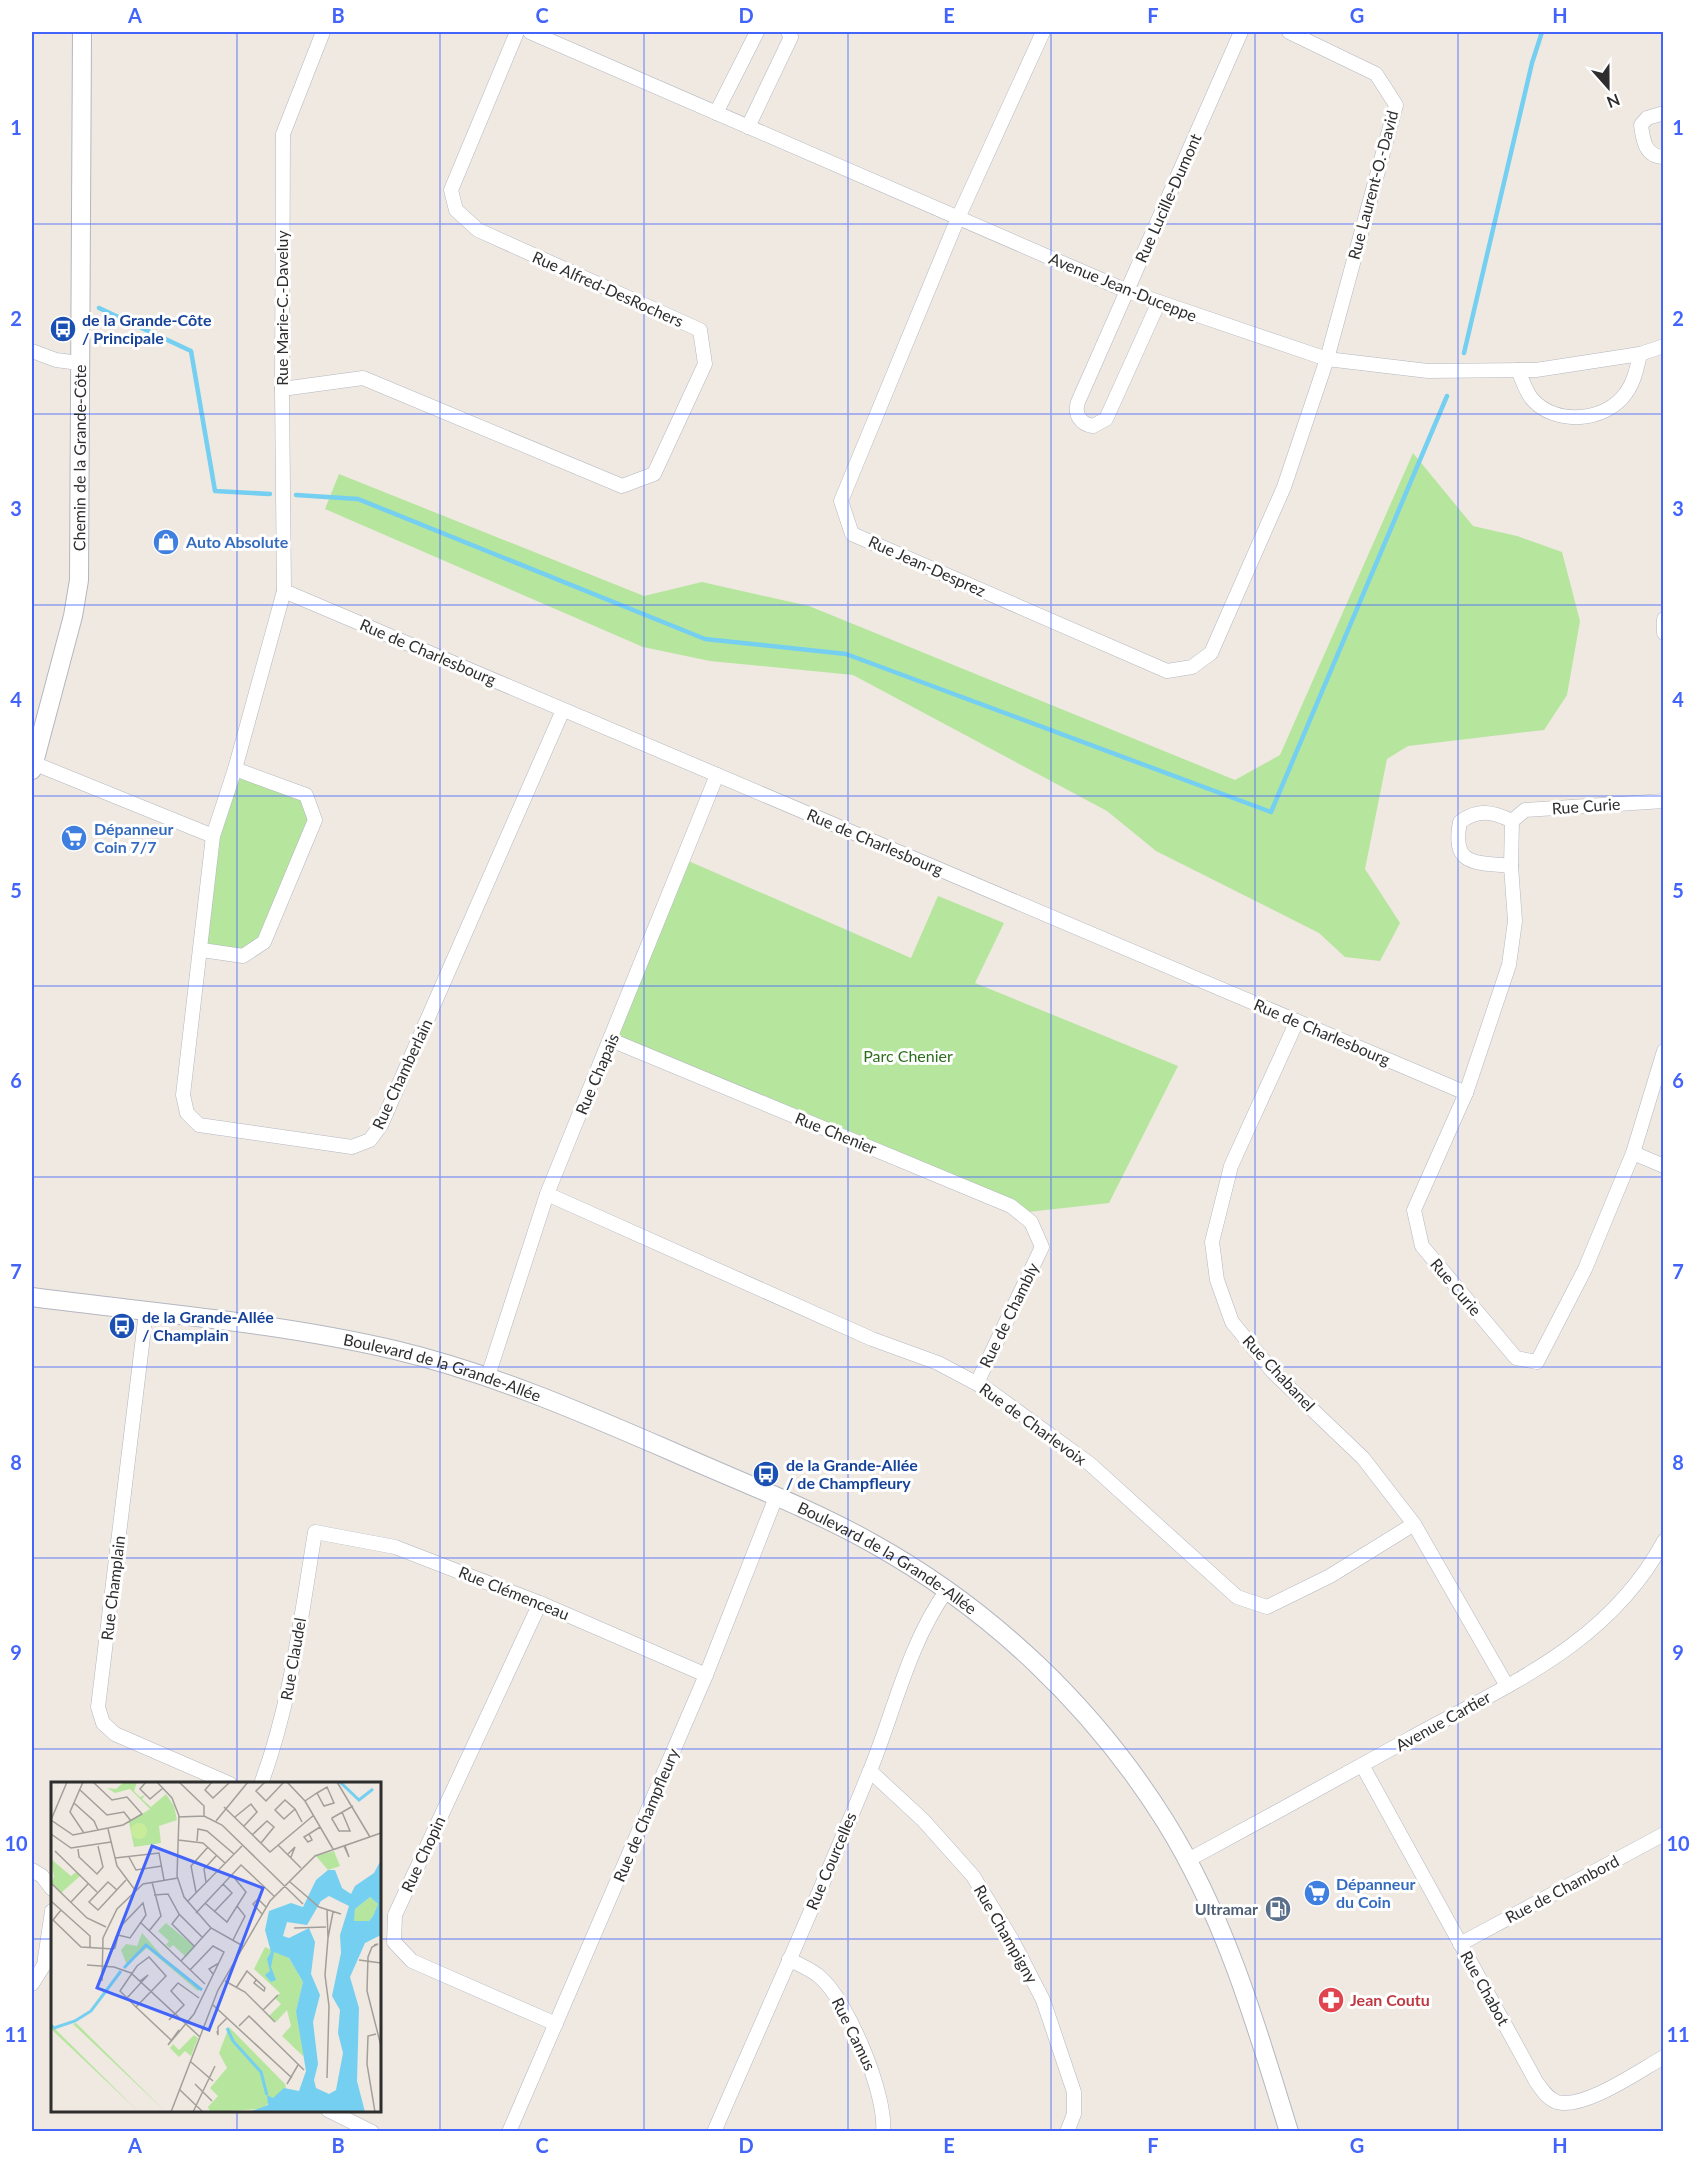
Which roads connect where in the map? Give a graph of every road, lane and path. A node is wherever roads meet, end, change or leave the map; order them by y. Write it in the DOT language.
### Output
graph roads {
  1 [pos="82,32"];
  2 [pos="323,32"];
  3 [pos="517,32"];
  4 [pos="530,32"];
  5 [pos="757,32"];
  6 [pos="788,32"];
  7 [pos="1043,32"];
  8 [pos="1242,32"];
  9 [pos="1289,32"];
  10 [pos="547,35"];
  11 [pos="716,113"];
  12 [pos="1664,113"];
  13 [pos="748,127"];
  14 [pos="1664,157"];
  15 [pos="958,218"];
  16 [pos="1127,291"];
  17 [pos="1158,304"];
  18 [pos="1664,346"];
  19 [pos="32,351"];
  20 [pos="1640,354"];
  21 [pos="1327,359"];
  22 [pos="79,363"];
  23 [pos="1518,370"];
  24 [pos="282,389"];
  25 [pos="284,591"];
  26 [pos="1664,619"];
  27 [pos="1664,633"];
  28 [pos="563,710"];
  29 [pos="36,733"];
  30 [pos="32,766"];
  31 [pos="235,769"];
  32 [pos="717,775"];
  33 [pos="1664,801"];
  34 [pos="1512,821"];
  35 [pos="213,836"];
  36 [pos="1511,866"];
  37 [pos="202,950"];
  38 [pos="1297,1021"];
  39 [pos="611,1040"];
  40 [pos="1664,1051"];
  41 [pos="1466,1093"];
  42 [pos="1633,1153"];
  43 [pos="1664,1166"];
  44 [pos="547,1194"];
  45 [pos="1042,1247"];
  46 [pos="32,1297"];
  47 [pos="146,1312"];
  48 [pos="488,1376"];
  49 [pos="977,1383"];
  50 [pos="776,1497"];
  51 [pos="1414,1524"];
  52 [pos="315,1532"];
  53 [pos="1664,1541"];
  54 [pos="947,1590"];
  55 [pos="540,1603"];
  56 [pos="706,1674"];
  57 [pos="1507,1686"];
  58 [pos="1362,1765"];
  59 [pos="870,1771"];
  60 [pos="225,1782"];
  61 [pos="262,1782"];
  62 [pos="1664,1834"];
  63 [pos="1188,1860"];
  64 [pos="32,1870"];
  65 [pos="51,1888"];
  66 [pos="51,1918"];
  67 [pos="1460,1944"];
  68 [pos="789,1959"];
  69 [pos="32,1984"];
  70 [pos="556,2024"];
  71 [pos="1664,2057"];
  72 [pos="332,2112"];
  73 [pos="372,2132"];
  74 [pos="509,2132"];
  75 [pos="714,2132"];
  76 [pos="883,2132"];
  77 [pos="1067,2132"];
  78 [pos="1288,2132"];
  1 -- 22 [label="street, Chemin de la Grande-Côte"];
  2 -- 24 [label="street, Rue Marie-C.-Daveluy"];
  3 -- 24 [label="street, Rue Alfred-DesRochers"];
  4 -- 10 [label="street, Avenue Jean-Duceppe"];
  5 -- 11 [label="street"];
  6 -- 13 [label="street"];
  7 -- 15 [label="street, Rue Jean-Desprez"];
  8 -- 16 [label="street, Rue Lucille-Dumont"];
  9 -- 21 [label="street, Rue Laurent-O.-David"];
  10 -- 11 [label="street, Avenue Jean-Duceppe"];
  11 -- 13 [label="street, Avenue Jean-Duceppe"];
  12 -- 14 [label="street"];
  13 -- 15 [label="street, Avenue Jean-Duceppe"];
  15 -- 16 [label="street, Avenue Jean-Duceppe"];
  15 -- 21 [label="street, Rue Jean-Desprez"];
  16 -- 17 [label="street, Avenue Jean-Duceppe"];
  16 -- 17 [label="street, Rue Lucille-Dumont"];
  17 -- 21 [label="street, Avenue Jean-Duceppe"];
  18 -- 20 [label="street, Avenue Jean-Duceppe"];
  19 -- 22 [label="street"];
  20 -- 23 [label="street, Avenue Jean-Duceppe"];
  20 -- 23 [label="street"];
  21 -- 23 [label="street, Avenue Jean-Duceppe"];
  22 -- 29 [label="street, Chemin de la Grande-Côte"];
  24 -- 25 [label="street, Rue Marie-C.-Daveluy"];
  25 -- 28 [label="street, Rue de Charlesbourg"];
  25 -- 31 [label="street, Rue Chamberlain"];
  26 -- 27 [label="street"];
  28 -- 32 [label="street, Rue de Charlesbourg"];
  28 -- 37 [label="street, Rue Chamberlain"];
  29 -- 30 [label="street, Chemin de la Grande-Côte"];
  30 -- 35 [label="street"];
  31 -- 35 [label="street, Rue Chamberlain"];
  31 -- 37 [label="street"];
  32 -- 38 [label="street, Rue de Charlesbourg"];
  32 -- 39 [label="street, Rue Chapais"];
  33 -- 34 [label="street, Rue Curie"];
  34 -- 36 [label="street, Rue Curie"];
  34 -- 36 [label="street"];
  35 -- 37 [label="street, Rue Chamberlain"];
  36 -- 41 [label="street, Rue Curie"];
  38 -- 41 [label="street, Rue de Charlesbourg"];
  38 -- 51 [label="street, Rue Chabanel"];
  39 -- 44 [label="street, Rue Chapais"];
  39 -- 45 [label="street, Rue Chenier"];
  40 -- 42 [label="street, Rue Curie"];
  41 -- 42 [label="street, Rue Curie"];
  42 -- 43 [label="street"];
  44 -- 48 [label="street, Rue Chapais"];
  44 -- 49 [label="street, Rue de Charlevoix"];
  45 -- 49 [label="street, Rue de Chambly"];
  46 -- 47 [label="street, Boulevard de la Grande-Allée"];
  47 -- 48 [label="street, Boulevard de la Grande-Allée"];
  47 -- 60 [label="street, Rue Champlain"];
  48 -- 50 [label="street, Boulevard de la Grande-Allée"];
  49 -- 51 [label="street, Rue de Charlevoix"];
  50 -- 54 [label="street, Boulevard de la Grande-Allée"];
  50 -- 56 [label="street, Rue de Champfleury"];
  51 -- 57 [label="street, Rue Chabanel"];
  52 -- 55 [label="street, Rue Clémenceau"];
  52 -- 61 [label="street, Rue Claudel"];
  53 -- 57 [label="street, Avenue Cartier"];
  54 -- 59 [label="street, Rue Courcelles"];
  54 -- 63 [label="street, Boulevard de la Grande-Allée"];
  55 -- 56 [label="street, Rue Clémenceau"];
  55 -- 70 [label="street, Rue Chopin"];
  56 -- 70 [label="street, Rue de Champfleury"];
  57 -- 58 [label="street, Avenue Cartier"];
  58 -- 63 [label="street, Avenue Cartier"];
  58 -- 67 [label="street, Rue Chabot"];
  59 -- 68 [label="street, Rue Courcelles"];
  59 -- 77 [label="street, Rue Champigny"];
  62 -- 67 [label="street, Rue de Chambord"];
  63 -- 78 [label="street, Boulevard de la Grande-Allée"];
  64 -- 65 [label="street"];
  66 -- 69 [label="street"];
  67 -- 71 [label="street, Rue Chabot"];
  68 -- 75 [label="street, Rue Courcelles"];
  68 -- 76 [label="street, Rue Camus"];
  70 -- 74 [label="street, Rue de Champfleury"];
  72 -- 73 [label="street"];
}
